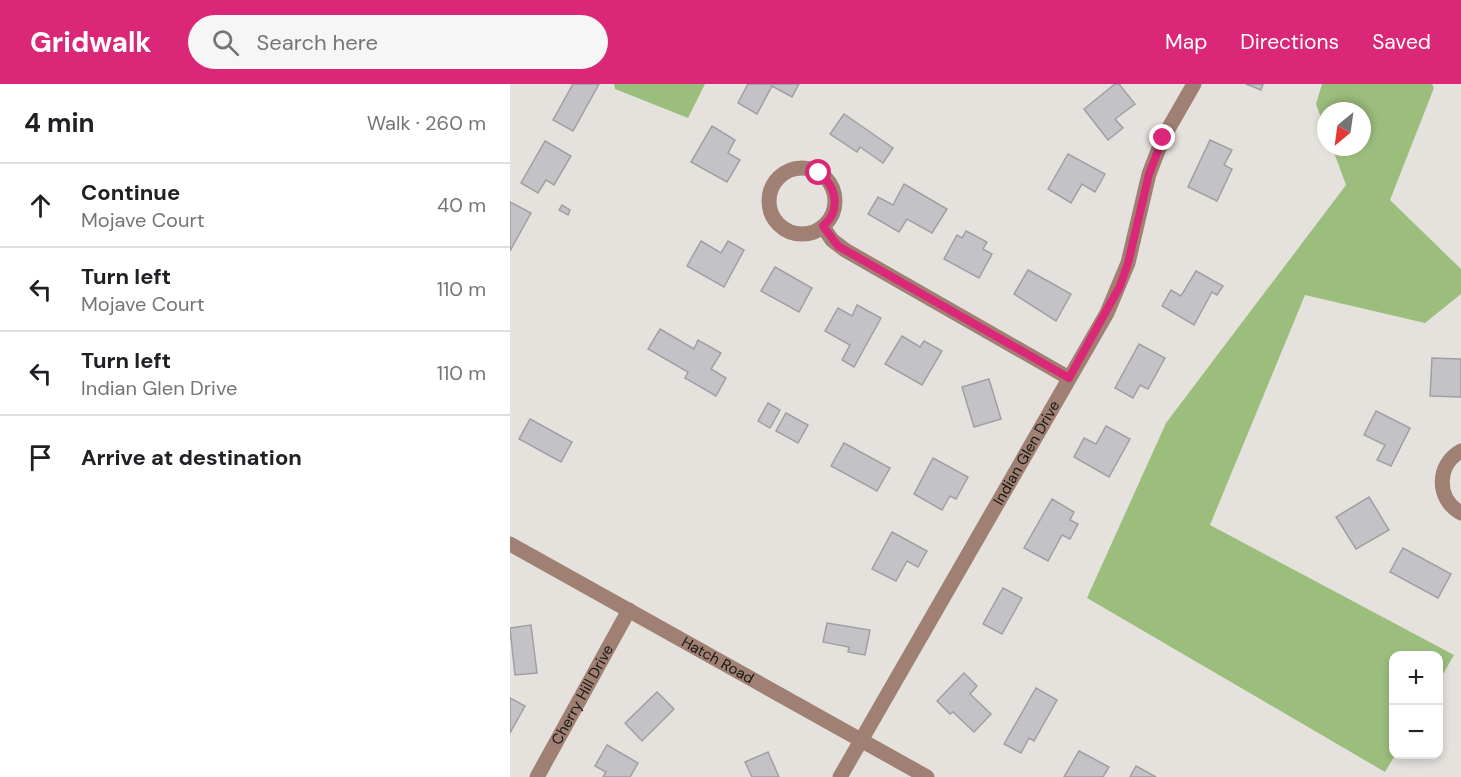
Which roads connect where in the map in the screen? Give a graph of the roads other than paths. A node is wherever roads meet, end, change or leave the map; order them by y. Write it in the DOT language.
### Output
graph roads {
  1 [pos="1194,84"];
  2 [pos="823,226"];
  3 [pos="1069,378"];
  4 [pos="1461,451"];
  5 [pos="1461,513"];
  6 [pos="510,544"];
  7 [pos="629,610"];
  8 [pos="862,740"];
  9 [pos="537,777"];
  10 [pos="840,777"];
  11 [pos="927,777"];
  1 -- 3 [label="street, Indian Glen Drive"];
  2 -- 2 [label="street"];
  2 -- 3 [label="street"];
  3 -- 8 [label="street, Indian Glen Drive"];
  4 -- 5 [label="street"];
  6 -- 7 [label="street, Hatch Road"];
  7 -- 8 [label="street, Hatch Road"];
  7 -- 9 [label="street, Cherry Hill Drive"];
  8 -- 10 [label="street, Indian Glen Drive"];
  8 -- 11 [label="street, Hatch Road"];
}
